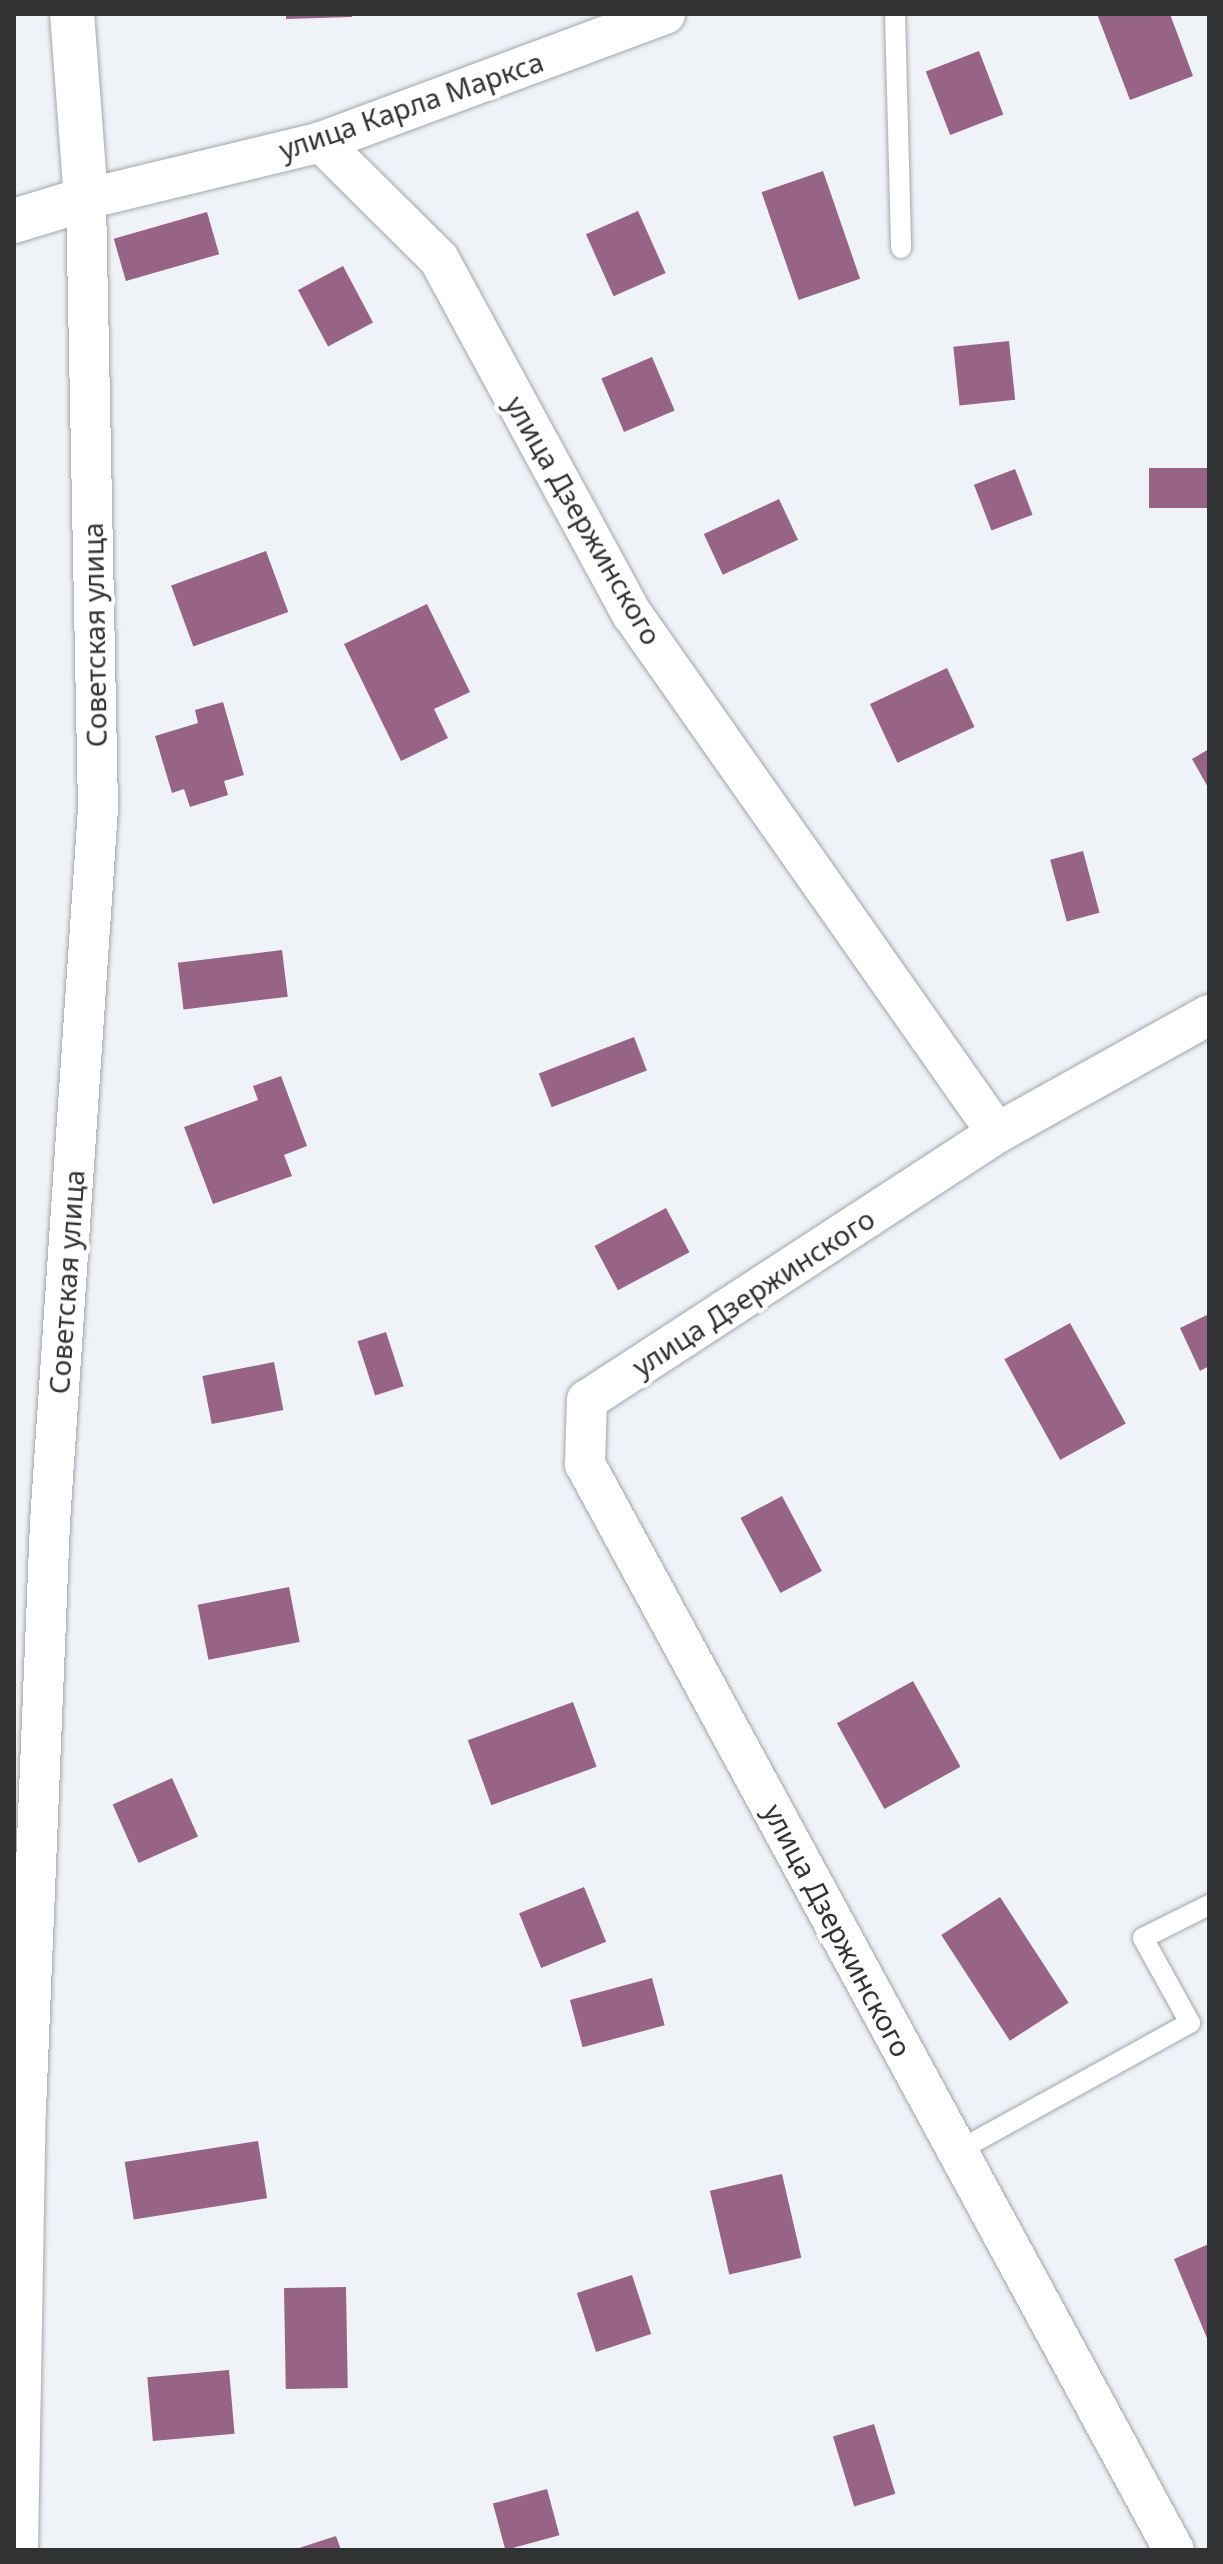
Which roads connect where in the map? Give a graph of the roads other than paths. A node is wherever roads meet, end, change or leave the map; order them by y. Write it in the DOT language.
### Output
graph roads {
  1 [pos="72,14"];
  2 [pos="665,14"];
  3 [pos="895,14"];
  4 [pos="321,142"];
  5 [pos="86,199"];
  6 [pos="14,221"];
  7 [pos="901,248"];
  8 [pos="1209,1015"];
  9 [pos="997,1133"];
  10 [pos="1209,1905"];
  11 [pos="958,2151"];
  12 [pos="18,2550"];
  13 [pos="1174,2550"];
  1 -- 5 [label="main road, Советская улица"];
  2 -- 4 [label="street, улица Карла Маркса"];
  3 -- 7 [label="lane"];
  4 -- 5 [label="street, улица Карла Маркса"];
  4 -- 9 [label="street, улица Дзержинского"];
  5 -- 6 [label="main road, улица Карла Маркса"];
  5 -- 12 [label="street, Советская улица"];
  8 -- 9 [label="street"];
  9 -- 11 [label="street, улица Дзержинского"];
  10 -- 11 [label="lane"];
  11 -- 13 [label="street, улица Дзержинского"];
}
